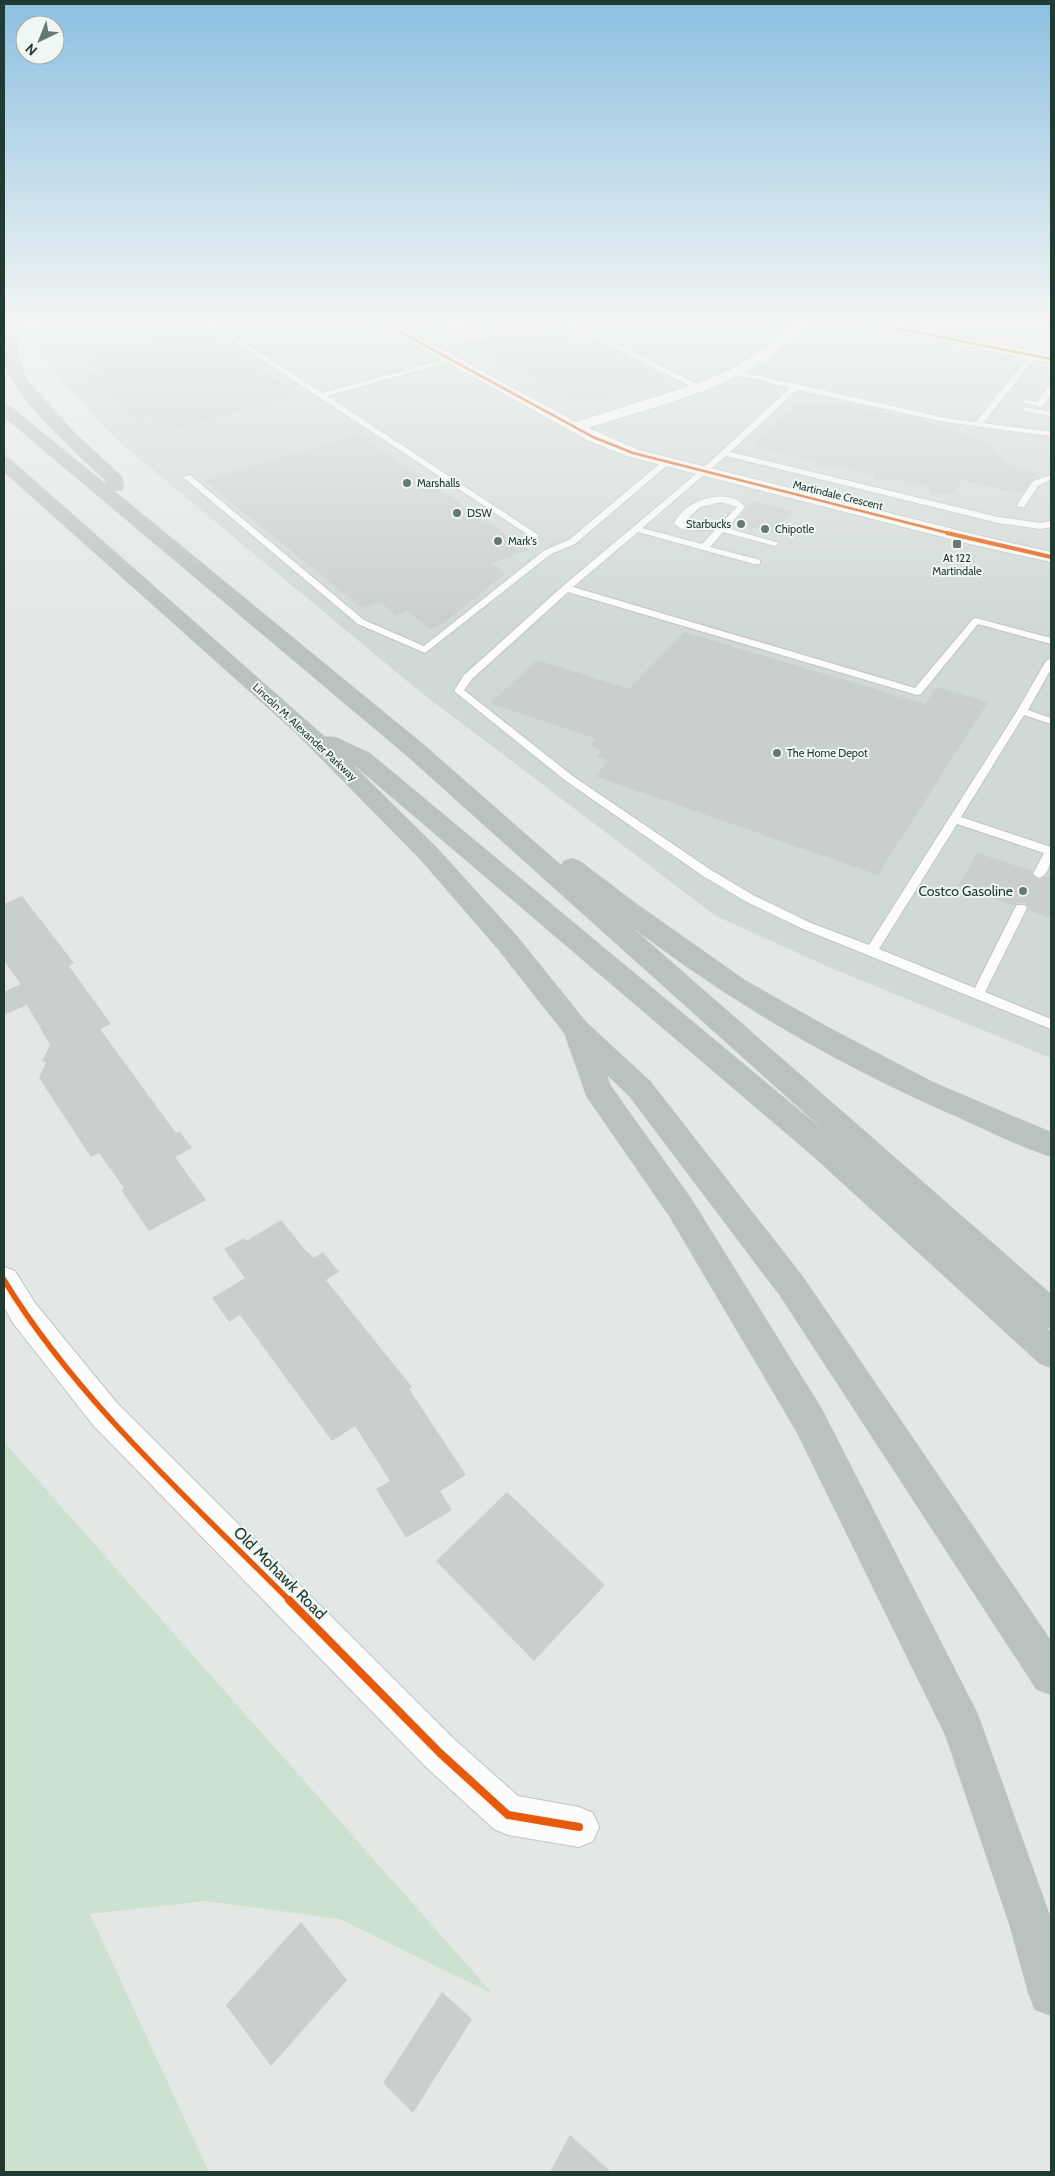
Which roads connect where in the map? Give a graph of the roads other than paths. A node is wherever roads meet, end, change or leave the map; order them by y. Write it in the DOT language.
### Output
graph roads {
  1 [pos="22,424"];
  2 [pos="57,424"];
  3 [pos="363,424"];
  4 [pos="569,424"];
  5 [pos="586,424"];
  6 [pos="756,424"];
  7 [pos="982,424"];
  8 [pos="575,427"];
  9 [pos="1030,431"];
  10 [pos="1051,434"];
  11 [pos="1051,438"];
  12 [pos="723,453"];
  13 [pos="667,462"];
  14 [pos="4,463"];
  15 [pos="704,472"];
  16 [pos="187,477"];
  17 [pos="1051,477"];
  18 [pos="120,504"];
  19 [pos="1021,506"];
  20 [pos="1051,524"];
  21 [pos="636,529"];
  22 [pos="723,530"];
  23 [pos="536,536"];
  24 [pos="775,543"];
  25 [pos="704,548"];
  26 [pos="1051,556"];
  27 [pos="757,562"];
  28 [pos="566,588"];
  29 [pos="1051,641"];
  30 [pos="1051,661"];
  31 [pos="1022,711"];
  32 [pos="375,716"];
  33 [pos="1051,721"];
  34 [pos="303,728"];
  35 [pos="955,819"];
  36 [pos="1051,852"];
  37 [pos="1039,874"];
  38 [pos="1020,908"];
  39 [pos="872,951"];
  40 [pos="978,994"];
  41 [pos="1051,1024"];
  42 [pos="577,1030"];
  43 [pos="1051,1145"];
  44 [pos="4,1280"];
  45 [pos="1051,1314"];
  46 [pos="1051,1353"];
  47 [pos="1051,1675"];
  48 [pos="579,1826"];
  49 [pos="1051,1993"];
  1 -- 18 [label="highway"];
  2 -- 18 [label="highway"];
  3 -- 23 [label="lane"];
  4 -- 8 [label="street, Martindale Crescent"];
  5 -- 8 [label="street"];
  6 -- 12 [label="lane"];
  7 -- 9 [label="lane"];
  8 -- 13 [label="street, Martindale Crescent"];
  9 -- 10 [label="lane"];
  9 -- 11 [label="lane"];
  12 -- 15 [label="lane"];
  12 -- 20 [label="lane"];
  13 -- 15 [label="street, Martindale Crescent"];
  13 -- 16 [label="lane"];
  14 -- 34 [label="highway, Lincoln M. Alexander Parkway"];
  15 -- 21 [label="lane"];
  15 -- 26 [label="street, Martindale Crescent"];
  17 -- 19 [label="lane"];
  18 -- 32 [label="highway"];
  21 -- 25 [label="lane"];
  21 -- 28 [label="lane"];
  22 -- 22 [label="lane"];
  22 -- 24 [label="lane"];
  22 -- 25 [label="lane"];
  25 -- 27 [label="lane"];
  28 -- 29 [label="lane"];
  28 -- 39 [label="lane"];
  30 -- 31 [label="lane"];
  31 -- 33 [label="lane"];
  31 -- 35 [label="lane"];
  32 -- 43 [label="highway"];
  32 -- 45 [label="highway"];
  34 -- 42 [label="highway, Lincoln M. Alexander Parkway"];
  34 -- 46 [label="highway"];
  35 -- 36 [label="lane"];
  35 -- 39 [label="lane"];
  36 -- 37 [label="lane"];
  38 -- 40 [label="lane"];
  39 -- 40 [label="lane"];
  40 -- 41 [label="lane"];
  42 -- 47 [label="highway"];
  42 -- 49 [label="highway"];
  44 -- 48 [label="street, Old Mohawk Road"];
}
